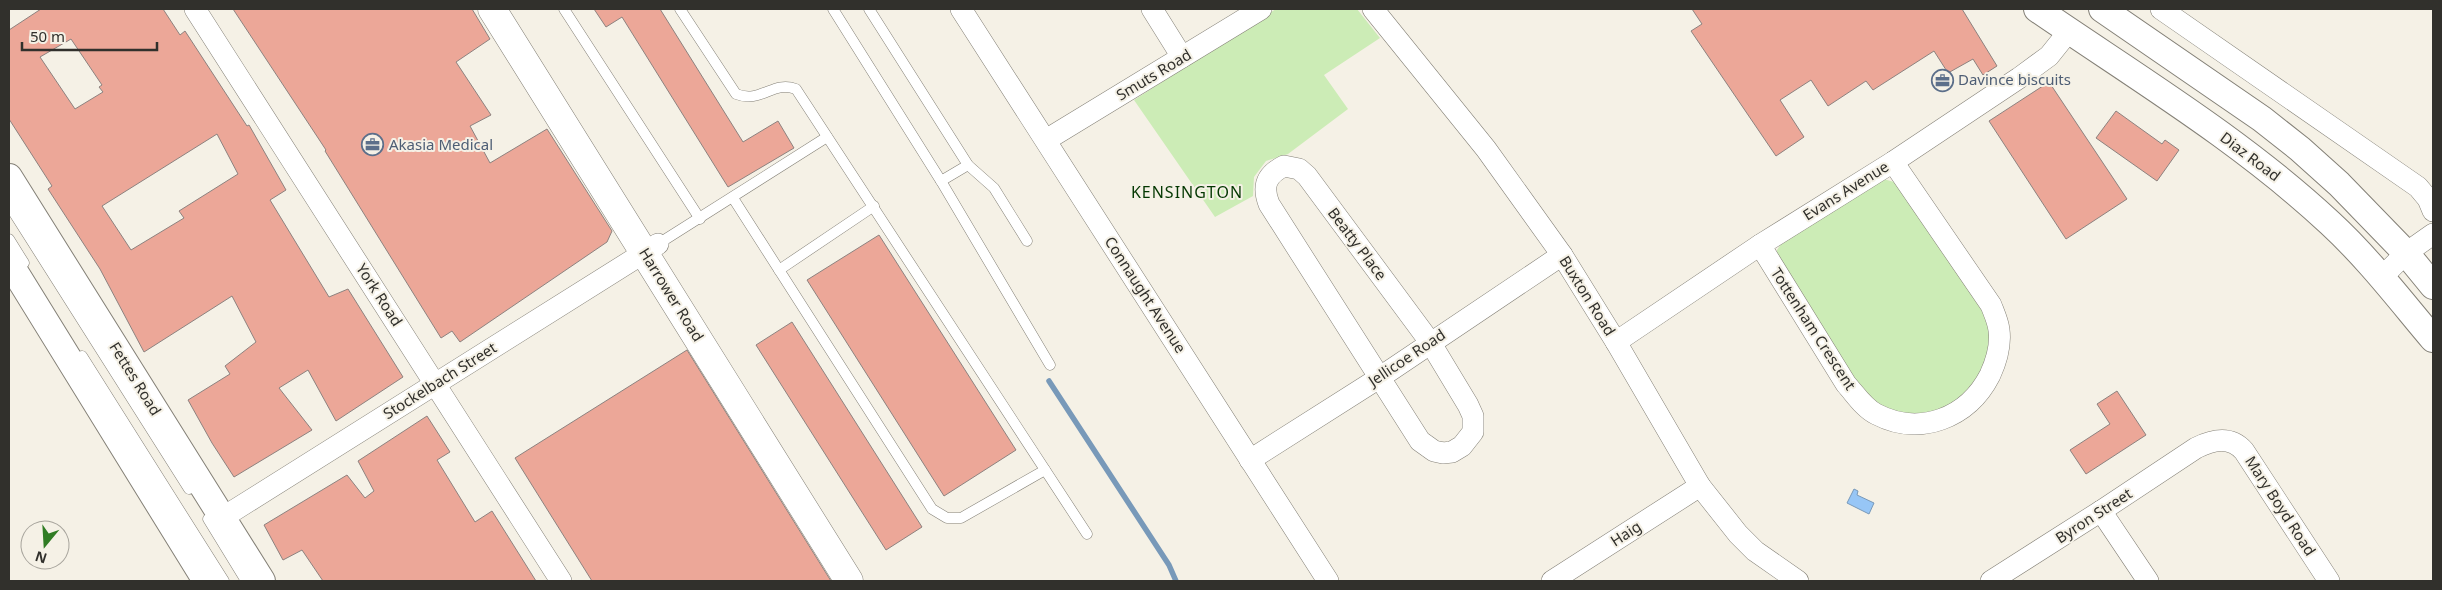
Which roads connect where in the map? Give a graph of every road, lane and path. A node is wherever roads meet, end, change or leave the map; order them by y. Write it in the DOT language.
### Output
graph roads {
  1 [pos="196,9"];
  2 [pos="492,9"];
  3 [pos="512,9"];
  4 [pos="564,9"];
  5 [pos="680,9"];
  6 [pos="833,9"];
  7 [pos="869,9"];
  8 [pos="961,9"];
  9 [pos="1152,9"];
  10 [pos="1262,9"];
  11 [pos="1373,9"];
  12 [pos="2037,9"];
  13 [pos="2102,9"];
  14 [pos="2161,9"];
  15 [pos="2070,31"];
  16 [pos="1182,57"];
  17 [pos="827,137"];
  18 [pos="1046,140"];
  19 [pos="1893,162"];
  20 [pos="968,165"];
  21 [pos="9,177"];
  22 [pos="941,181"];
  23 [pos="733,198"];
  24 [pos="9,205"];
  25 [pos="874,206"];
  26 [pos="2433,211"];
  27 [pos="700,219"];
  28 [pos="2433,234"];
  29 [pos="9,240"];
  30 [pos="1027,241"];
  31 [pos="1760,245"];
  32 [pos="651,248"];
  33 [pos="2406,253"];
  34 [pos="1562,255"];
  35 [pos="18,265"];
  36 [pos="779,270"];
  37 [pos="2381,278"];
  38 [pos="2433,286"];
  39 [pos="2433,339"];
  40 [pos="1430,342"];
  41 [pos="1616,342"];
  42 [pos="74,344"];
  43 [pos="1050,365"];
  44 [pos="1379,378"];
  45 [pos="436,384"];
  46 [pos="2196,448"];
  47 [pos="1250,460"];
  48 [pos="1045,470"];
  49 [pos="1700,486"];
  50 [pos="206,508"];
  51 [pos="2102,512"];
  52 [pos="1087,534"];
  53 [pos="1561,579"];
  54 [pos="206,581"];
  55 [pos="224,581"];
  56 [pos="246,581"];
  57 [pos="262,581"];
  58 [pos="561,581"];
  59 [pos="849,581"];
  60 [pos="862,581"];
  61 [pos="1328,581"];
  62 [pos="1798,581"];
  63 [pos="1991,581"];
  64 [pos="2148,581"];
  65 [pos="2329,581"];
  1 -- 45 [label="street, York Road"];
  2 -- 32 [label="main road, Harrower Road"];
  3 -- 32 [label="main road, Harrower Road"];
  4 -- 27 [label="lane"];
  5 -- 17 [label="lane"];
  6 -- 22 [label="lane"];
  7 -- 20 [label="lane"];
  8 -- 18 [label="street, Connaught Avenue"];
  9 -- 16 [label="street"];
  10 -- 16 [label="street, Smuts Road"];
  11 -- 34 [label="street, Buxton Road"];
  12 -- 15 [label="street, Diaz Road"];
  13 -- 33 [label="street"];
  14 -- 26 [label="street"];
  15 -- 19 [label="street, Evans Avenue"];
  15 -- 37 [label="street, Diaz Road"];
  16 -- 18 [label="street, Smuts Road"];
  17 -- 23 [label="lane"];
  17 -- 25 [label="lane"];
  18 -- 47 [label="street, Connaught Avenue"];
  19 -- 31 [label="street, Evans Avenue"];
  19 -- 31 [label="street, Tottenham Crescent"];
  20 -- 22 [label="lane"];
  20 -- 30 [label="lane"];
  21 -- 50 [label="street, Fettes Road"];
  22 -- 43 [label="lane"];
  23 -- 27 [label="lane"];
  23 -- 36 [label="lane"];
  24 -- 50 [label="lane"];
  25 -- 36 [label="lane"];
  25 -- 48 [label="lane"];
  27 -- 32 [label="lane"];
  28 -- 33 [label="street"];
  29 -- 35 [label="lane"];
  31 -- 41 [label="street, Evans Avenue"];
  32 -- 45 [label="street, Stockelbach Street"];
  32 -- 59 [label="main road, Harrower Road"];
  32 -- 60 [label="main road, Harrower Road"];
  33 -- 37 [label="street"];
  33 -- 38 [label="street"];
  34 -- 40 [label="street, Jellicoe Road"];
  34 -- 41 [label="street, Buxton Road"];
  35 -- 54 [label="street"];
  36 -- 48 [label="lane"];
  37 -- 39 [label="street, Diaz Road"];
  40 -- 44 [label="street, Jellicoe Road"];
  40 -- 44 [label="street, Beatty Place"];
  40 -- 44 [label="street, Beatty Place"];
  41 -- 49 [label="street, Buxton Road"];
  42 -- 55 [label="lane"];
  44 -- 47 [label="street, Jellicoe Road"];
  45 -- 50 [label="street, Stockelbach Street"];
  45 -- 58 [label="street, York Road"];
  46 -- 51 [label="street, Byron Street"];
  46 -- 65 [label="street, Mary Boyd Road"];
  47 -- 61 [label="street, Connaught Avenue"];
  48 -- 52 [label="lane"];
  49 -- 53 [label="street, Haig"];
  49 -- 62 [label="street, Buxton Road"];
  50 -- 56 [label="lane"];
  50 -- 57 [label="street, Fettes Road"];
  51 -- 63 [label="street, Byron Street"];
  51 -- 64 [label="street"];
}
